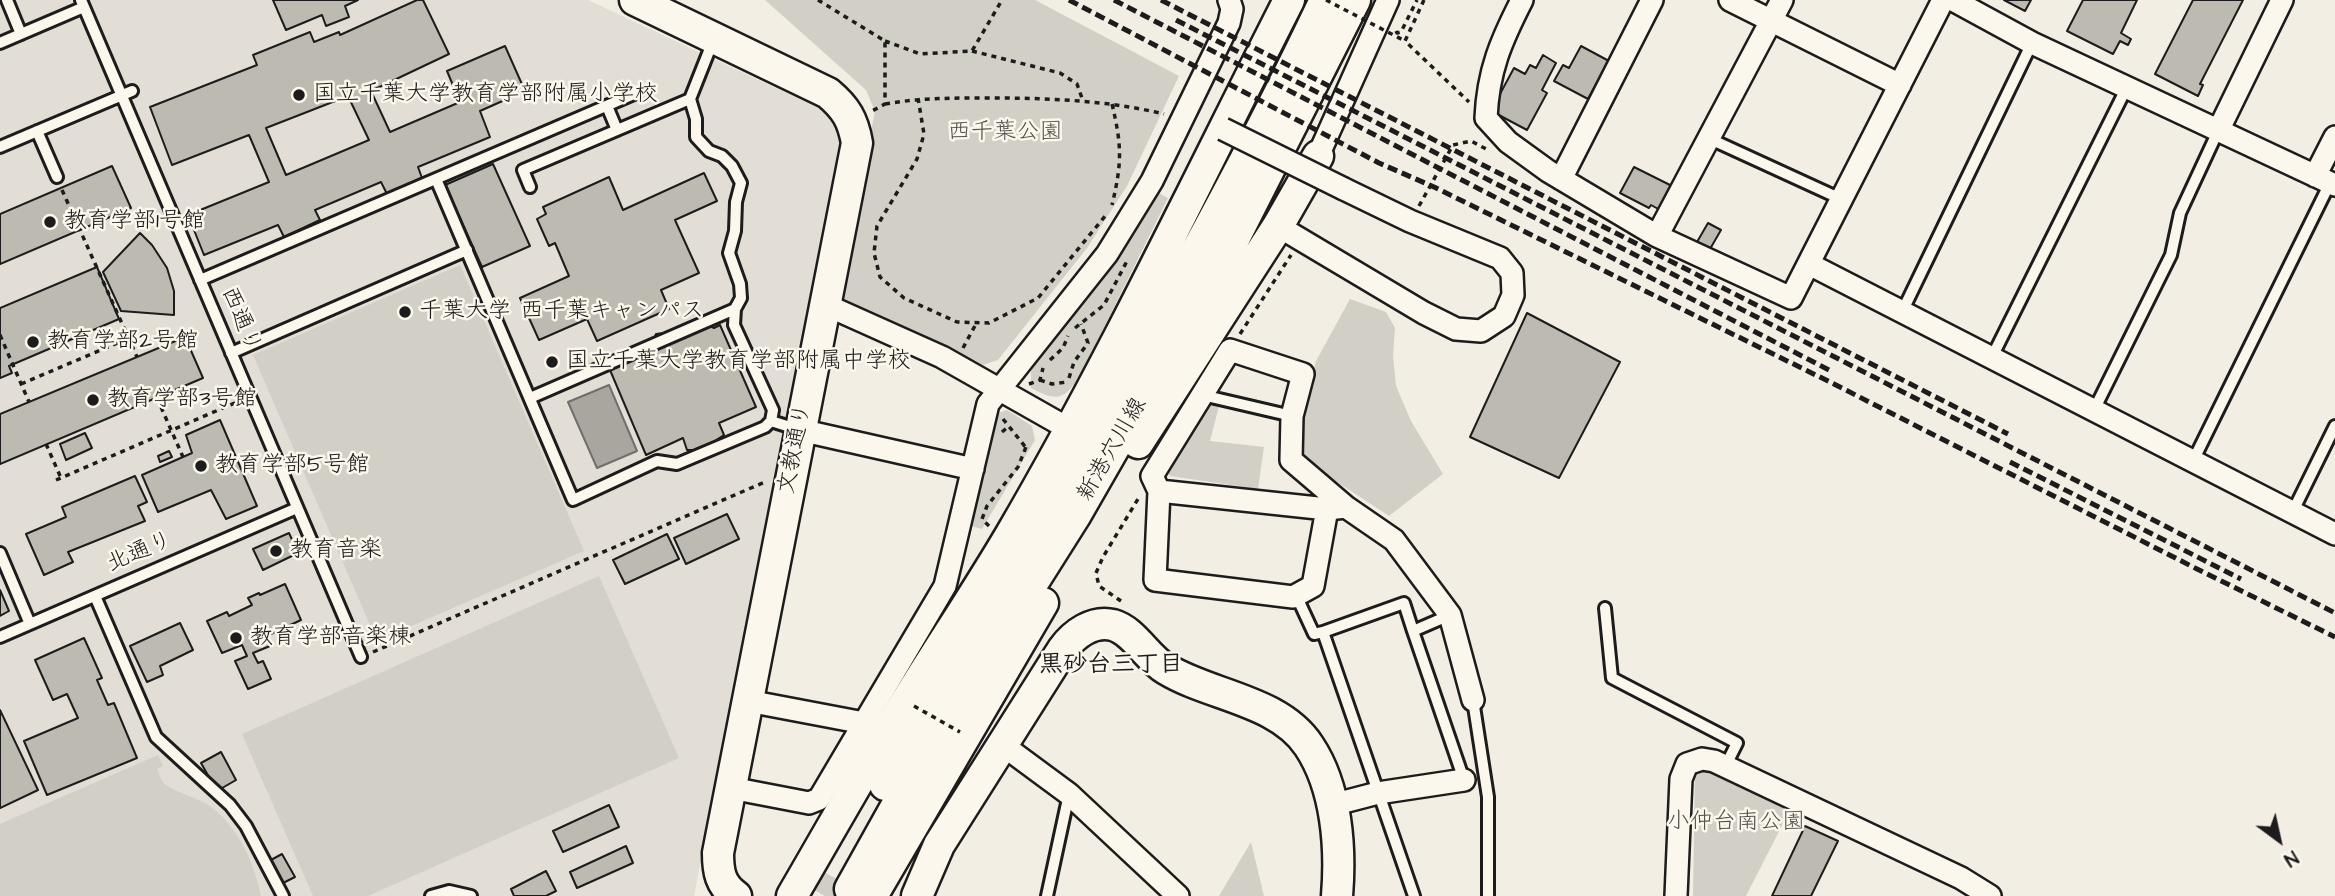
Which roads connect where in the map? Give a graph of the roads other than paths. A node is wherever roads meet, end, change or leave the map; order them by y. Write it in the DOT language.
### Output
graph roads {
  1 [pos="7,0"];
  2 [pos="635,0"];
  3 [pos="1229,0"];
  4 [pos="1289,0"];
  5 [pos="1326,0"];
  6 [pos="1355,0"];
  7 [pos="1388,0"];
  8 [pos="1522,0"];
  9 [pos="1652,0"];
  10 [pos="1730,0"];
  11 [pos="1782,0"];
  12 [pos="1943,0"];
  13 [pos="1954,0"];
  14 [pos="2282,0"];
  15 [pos="82,4"];
  16 [pos="1771,21"];
  17 [pos="21,34"];
  18 [pos="715,38"];
  19 [pos="0,43"];
  20 [pos="2032,43"];
  21 [pos="1900,85"];
  22 [pos="2127,86"];
  23 [pos="127,93"];
  24 [pos="634,94"];
  25 [pos="690,99"];
  26 [pos="607,106"];
  27 [pos="1223,129"];
  28 [pos="617,130"];
  29 [pos="2219,130"];
  30 [pos="37,131"];
  31 [pos="2335,136"];
  32 [pos="1708,138"];
  33 [pos="0,147"];
  34 [pos="1318,156"];
  35 [pos="436,179"];
  36 [pos="1561,179"];
  37 [pos="2327,181"];
  38 [pos="59,183"];
  39 [pos="530,187"];
  40 [pos="1841,200"];
  41 [pos="1290,233"];
  42 [pos="1657,236"];
  43 [pos="467,250"];
  44 [pos="1809,264"];
  45 [pos="200,280"];
  46 [pos="825,305"];
  47 [pos="735,309"];
  48 [pos="1902,312"];
  49 [pos="231,353"];
  50 [pos="1992,359"];
  51 [pos="1002,390"];
  52 [pos="1202,395"];
  53 [pos="530,398"];
  54 [pos="2094,410"];
  55 [pos="1292,416"];
  56 [pos="771,421"];
  57 [pos="2335,426"];
  58 [pos="795,428"];
  59 [pos="1069,429"];
  60 [pos="2193,461"];
  61 [pos="973,469"];
  62 [pos="1156,483"];
  63 [pos="298,508"];
  64 [pos="1336,508"];
  65 [pos="2292,513"];
  66 [pos="2335,534"];
  67 [pos="0,553"];
  68 [pos="1296,595"];
  69 [pos="95,596"];
  70 [pos="1605,608"];
  71 [pos="1450,615"];
  72 [pos="30,624"];
  73 [pos="1413,631"];
  74 [pos="1323,632"];
  75 [pos="0,637"];
  76 [pos="361,657"];
  77 [pos="1473,700"];
  78 [pos="748,701"];
  79 [pos="864,723"];
  80 [pos="1003,746"];
  81 [pos="1725,767"];
  82 [pos="1464,780"];
  83 [pos="731,788"];
  84 [pos="1378,793"];
  85 [pos="1069,794"];
  86 [pos="1332,805"];
  87 [pos="852,887"];
  88 [pos="283,896"];
  89 [pos="431,896"];
  90 [pos="471,896"];
  91 [pos="736,896"];
  92 [pos="792,896"];
  93 [pos="917,896"];
  94 [pos="1047,896"];
  95 [pos="1178,896"];
  96 [pos="1337,896"];
  97 [pos="1414,896"];
  98 [pos="1488,896"];
  99 [pos="1676,896"];
  100 [pos="1990,896"];
  1 -- 17 [label="lane"];
  2 -- 18 [label="street, 文教通り"];
  3 -- 51 [label="street"];
  4 -- 27 [label="street"];
  5 -- 87 [label="street, 新港穴川線"];
  6 -- 87 [label="street, 新港穴川線"];
  7 -- 34 [label="street"];
  8 -- 36 [label="street"];
  9 -- 36 [label="street"];
  10 -- 16 [label="street"];
  11 -- 16 [label="street"];
  12 -- 21 [label="street"];
  13 -- 20 [label="street"];
  14 -- 29 [label="street"];
  15 -- 17 [label="lane"];
  15 -- 23 [label="lane, 西通り"];
  16 -- 21 [label="street"];
  16 -- 32 [label="street"];
  17 -- 19 [label="lane"];
  18 -- 25 [label="lane"];
  18 -- 46 [label="street, 文教通り"];
  20 -- 22 [label="street"];
  20 -- 48 [label="lane"];
  21 -- 40 [label="street"];
  22 -- 29 [label="street"];
  22 -- 50 [label="lane"];
  23 -- 30 [label="lane"];
  23 -- 45 [label="lane, 西通り"];
  24 -- 26 [label="lane"];
  25 -- 28 [label="lane"];
  25 -- 47 [label="lane"];
  26 -- 28 [label="lane"];
  26 -- 35 [label="lane"];
  27 -- 41 [label="street, bridge"];
  27 -- 59 [label="street"];
  28 -- 39 [label="lane"];
  29 -- 37 [label="street"];
  29 -- 54 [label="lane"];
  30 -- 33 [label="lane"];
  30 -- 38 [label="lane"];
  31 -- 37 [label="street"];
  32 -- 40 [label="lane"];
  32 -- 42 [label="street"];
  34 -- 41 [label="street"];
  35 -- 43 [label="lane"];
  35 -- 45 [label="lane"];
  36 -- 42 [label="street"];
  37 -- 60 [label="lane"];
  40 -- 44 [label="street"];
  41 -- 87 [label="street"];
  42 -- 44 [label="street"];
  43 -- 49 [label="lane"];
  43 -- 53 [label="lane"];
  44 -- 48 [label="street"];
  45 -- 49 [label="lane, 西通り"];
  46 -- 51 [label="street"];
  46 -- 58 [label="street, 文教通り"];
  47 -- 53 [label="lane"];
  47 -- 56 [label="lane"];
  48 -- 50 [label="street"];
  49 -- 63 [label="lane, 西通り"];
  50 -- 54 [label="street"];
  51 -- 59 [label="street"];
  51 -- 61 [label="street"];
  52 -- 55 [label="lane"];
  52 -- 55 [label="street"];
  52 -- 62 [label="street"];
  53 -- 56 [label="lane"];
  54 -- 60 [label="street"];
  55 -- 64 [label="street"];
  56 -- 58 [label="lane"];
  57 -- 65 [label="lane"];
  58 -- 61 [label="street"];
  58 -- 78 [label="street, 文教通り"];
  59 -- 92 [label="street"];
  60 -- 65 [label="street"];
  61 -- 79 [label="street"];
  62 -- 64 [label="street"];
  62 -- 68 [label="street"];
  63 -- 69 [label="lane, 北通り"];
  63 -- 76 [label="lane, 西通り"];
  64 -- 68 [label="street"];
  64 -- 71 [label="street"];
  65 -- 66 [label="street"];
  67 -- 72 [label="lane"];
  68 -- 74 [label="lane"];
  69 -- 72 [label="lane, 北通り"];
  69 -- 88 [label="lane"];
  70 -- 81 [label="lane"];
  71 -- 73 [label="lane"];
  71 -- 77 [label="street"];
  72 -- 75 [label="lane, 北通り"];
  73 -- 74 [label="lane"];
  73 -- 82 [label="lane"];
  74 -- 84 [label="lane"];
  77 -- 98 [label="lane"];
  78 -- 79 [label="street"];
  78 -- 83 [label="street, 文教通り"];
  79 -- 83 [label="street"];
  80 -- 85 [label="street"];
  80 -- 86 [label="street"];
  80 -- 93 [label="street"];
  81 -- 99 [label="street"];
  81 -- 100 [label="street"];
  82 -- 84 [label="street"];
  83 -- 91 [label="street, 文教通り"];
  84 -- 86 [label="street"];
  84 -- 97 [label="lane"];
  85 -- 94 [label="lane"];
  85 -- 95 [label="street"];
  86 -- 96 [label="street"];
  89 -- 90 [label="lane"];
}
